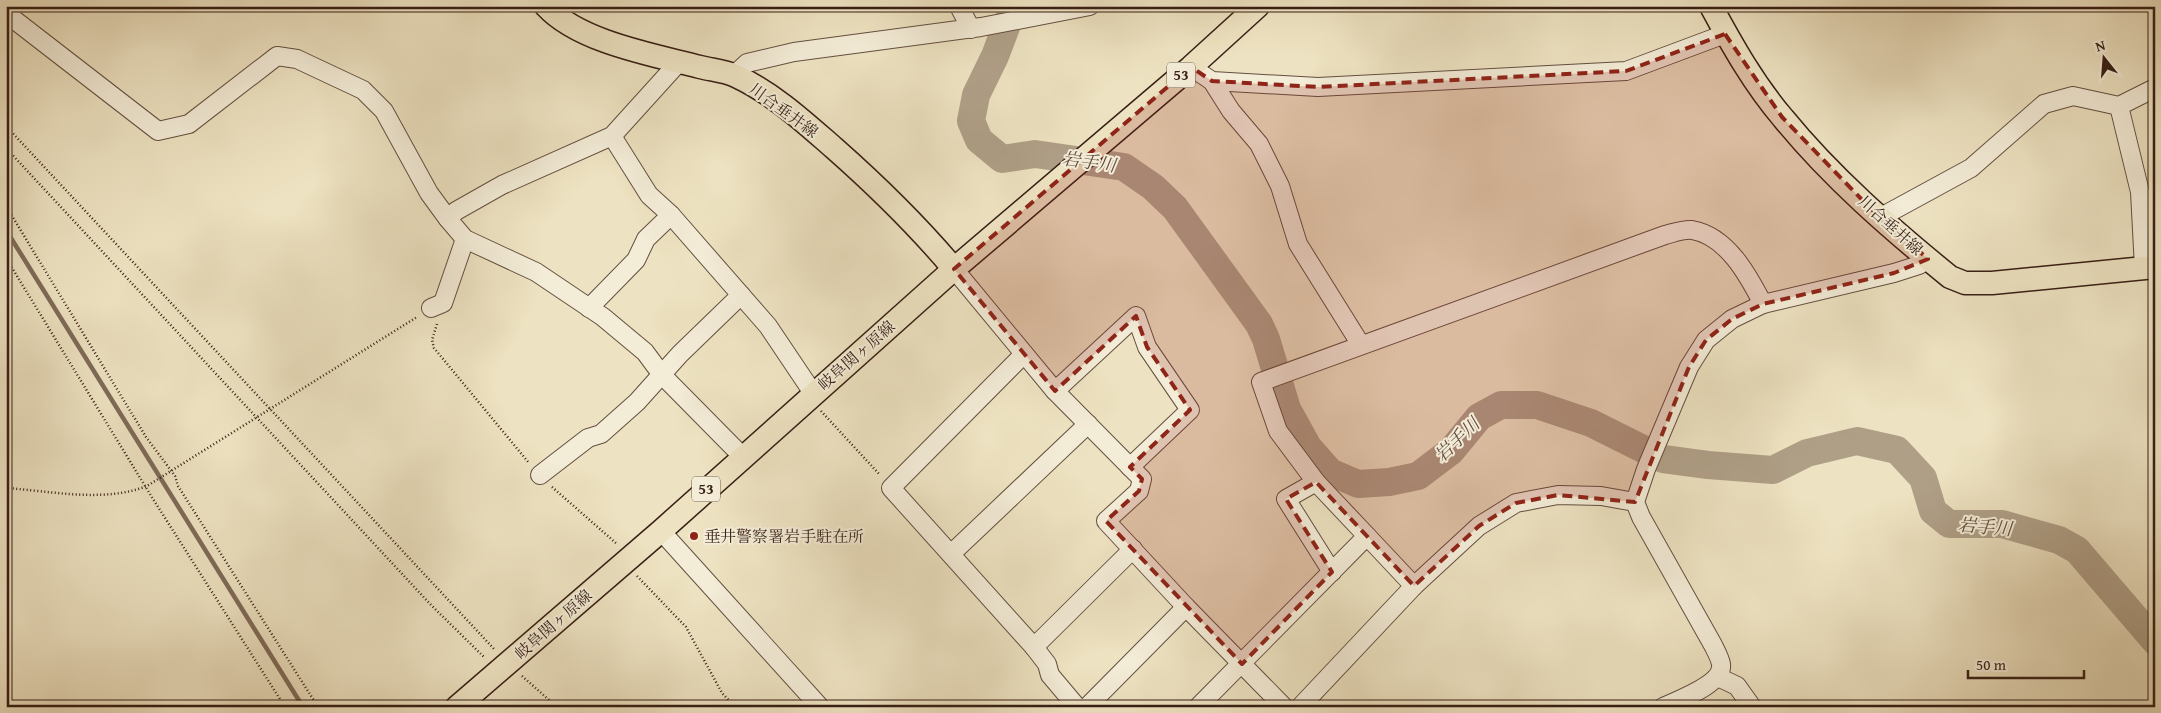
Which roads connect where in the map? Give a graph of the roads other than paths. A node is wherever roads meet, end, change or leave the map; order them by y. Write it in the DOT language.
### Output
graph roads {
  1 [pos="546,6"];
  2 [pos="960,6"];
  3 [pos="1090,6"];
  4 [pos="1258,6"];
  5 [pos="1711,6"];
  6 [pos="13,17"];
  7 [pos="976,28"];
  8 [pos="1725,34"];
  9 [pos="680,62"];
  10 [pos="1190,67"];
  11 [pos="734,75"];
  12 [pos="1212,81"];
  13 [pos="2155,88"];
  14 [pos="2119,106"];
  15 [pos="612,136"];
  16 [pos="671,215"];
  17 [pos="1881,217"];
  18 [pos="448,219"];
  19 [pos="466,239"];
  20 [pos="1928,259"];
  21 [pos="2150,267"];
  22 [pos="954,269"];
  23 [pos="741,295"];
  24 [pos="1763,304"];
  25 [pos="435,306"];
  26 [pos="589,308"];
  27 [pos="1361,345"];
  28 [pos="1024,354"];
  29 [pos="662,375"];
  30 [pos="1055,391"];
  31 [pos="811,395"];
  32 [pos="1088,424"];
  33 [pos="742,456"];
  34 [pos="1130,467"];
  35 [pos="540,475"];
  36 [pos="1316,482"];
  37 [pos="1636,502"];
  38 [pos="661,531"];
  39 [pos="1367,536"];
  40 [pos="1132,550"];
  41 [pos="952,553"];
  42 [pos="1332,572"];
  43 [pos="1414,586"];
  44 [pos="1186,607"];
  45 [pos="1034,647"];
  46 [pos="1242,664"];
  47 [pos="1718,677"];
  48 [pos="457,707"];
  49 [pos="820,707"];
  50 [pos="1077,707"];
  51 [pos="1087,707"];
  52 [pos="1198,707"];
  53 [pos="1284,707"];
  54 [pos="1300,707"];
  55 [pos="1663,707"];
  56 [pos="1752,707"];
  1 -- 9 [label="main road, 川合垂井線"];
  2 -- 7 [label="street"];
  3 -- 7 [label="street"];
  4 -- 10 [label="main road, 岐阜関ヶ原線 / 53"];
  5 -- 8 [label="main road, 川合垂井線"];
  6 -- 18 [label="street"];
  7 -- 11 [label="street"];
  8 -- 12 [label="street"];
  8 -- 17 [label="main road, 川合垂井線"];
  9 -- 11 [label="main road, 川合垂井線"];
  9 -- 15 [label="street"];
  10 -- 12 [label="street"];
  10 -- 22 [label="main road, 岐阜関ヶ原線 / 53"];
  11 -- 22 [label="main road, 川合垂井線"];
  12 -- 27 [label="street"];
  13 -- 14 [label="street"];
  14 -- 17 [label="street"];
  14 -- 21 [label="street"];
  15 -- 16 [label="street"];
  15 -- 18 [label="street"];
  16 -- 23 [label="street"];
  16 -- 26 [label="street"];
  17 -- 20 [label="main road, 川合垂井線"];
  18 -- 19 [label="street"];
  19 -- 25 [label="street"];
  19 -- 26 [label="street"];
  20 -- 21 [label="main road, 川合垂井線"];
  20 -- 24 [label="street"];
  22 -- 28 [label="street"];
  22 -- 31 [label="main road, 岐阜関ヶ原線 / 53"];
  23 -- 29 [label="street"];
  23 -- 31 [label="street"];
  24 -- 27 [label="street"];
  24 -- 37 [label="street"];
  26 -- 29 [label="street"];
  27 -- 36 [label="street"];
  28 -- 30 [label="street"];
  28 -- 41 [label="street"];
  29 -- 33 [label="street"];
  29 -- 35 [label="street"];
  30 -- 32 [label="street"];
  30 -- 34 [label="street"];
  31 -- 33 [label="main road, 岐阜関ヶ原線 / 53"];
  32 -- 34 [label="street"];
  32 -- 41 [label="street"];
  33 -- 38 [label="main road, 岐阜関ヶ原線 / 53"];
  34 -- 40 [label="street"];
  36 -- 39 [label="street"];
  36 -- 42 [label="street"];
  37 -- 43 [label="street"];
  37 -- 47 [label="street"];
  38 -- 48 [label="main road, 岐阜関ヶ原線 / 53"];
  38 -- 49 [label="street"];
  39 -- 42 [label="street"];
  39 -- 43 [label="street"];
  40 -- 44 [label="street"];
  40 -- 45 [label="street"];
  41 -- 45 [label="street"];
  42 -- 46 [label="street"];
  43 -- 54 [label="street"];
  44 -- 46 [label="street"];
  44 -- 51 [label="street"];
  45 -- 50 [label="street"];
  46 -- 52 [label="street"];
  46 -- 53 [label="street"];
  47 -- 55 [label="street"];
  47 -- 56 [label="street"];
}
